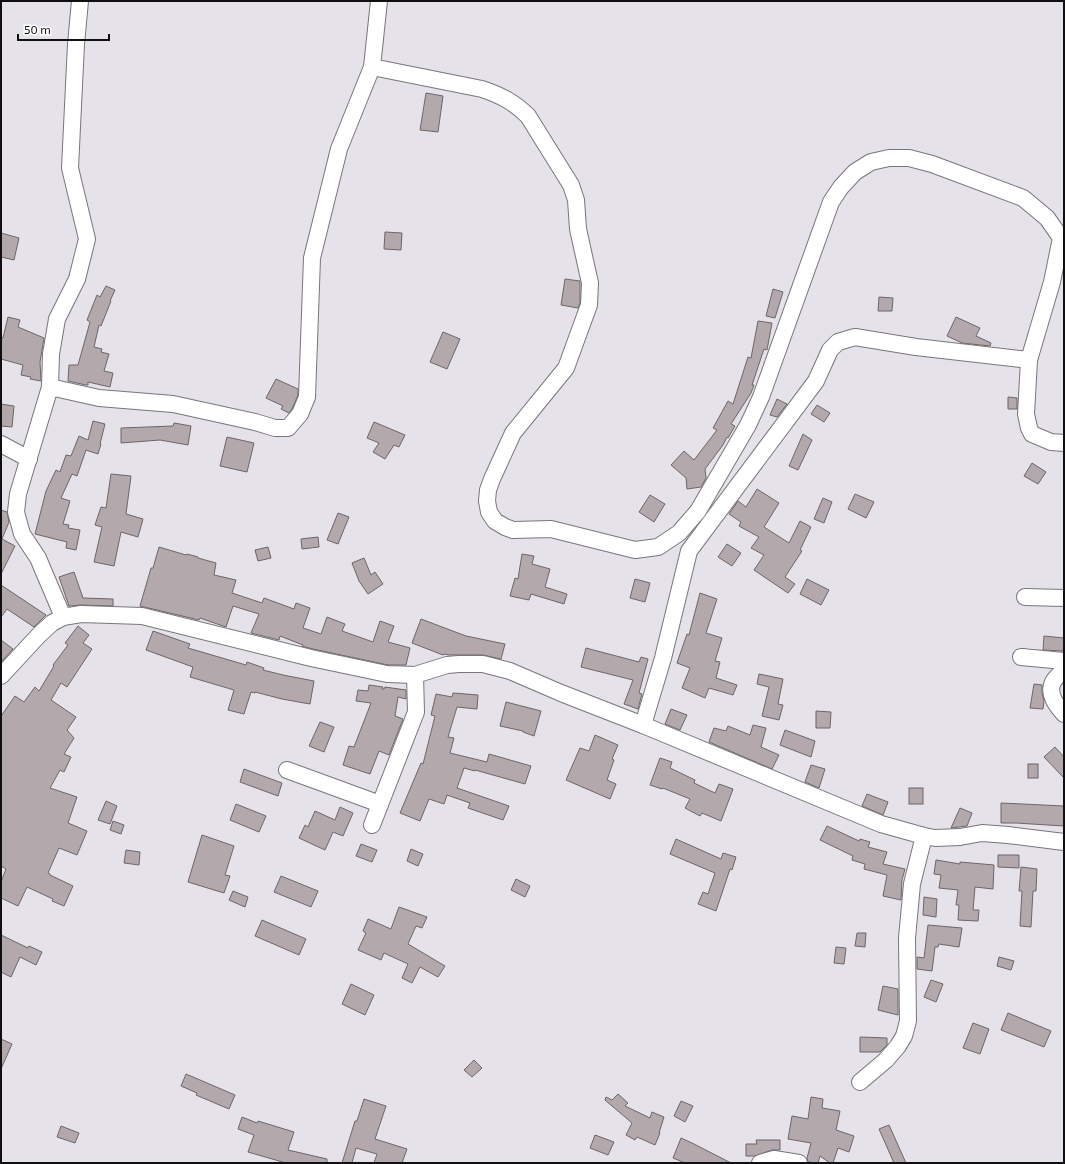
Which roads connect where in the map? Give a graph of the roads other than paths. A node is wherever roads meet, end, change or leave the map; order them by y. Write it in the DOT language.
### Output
graph roads {
  1 [pos="80,1"];
  2 [pos="379,1"];
  3 [pos="372,67"];
  4 [pos="1028,360"];
  5 [pos="50,387"];
  6 [pos="1064,443"];
  7 [pos="1,444"];
  8 [pos="29,459"];
  9 [pos="679,533"];
  10 [pos="690,551"];
  11 [pos="1026,597"];
  12 [pos="1064,598"];
  13 [pos="63,617"];
  14 [pos="1043,659"];
  15 [pos="1064,661"];
  16 [pos="1064,670"];
  17 [pos="415,675"];
  18 [pos="1,676"];
  19 [pos="1064,714"];
  20 [pos="643,725"];
  21 [pos="288,770"];
  22 [pos="380,804"];
  23 [pos="372,825"];
  24 [pos="924,836"];
  25 [pos="1064,842"];
  26 [pos="860,1082"];
  27 [pos="760,1163"];
  28 [pos="799,1163"];
  1 -- 5 [label="street"];
  2 -- 3 [label="street"];
  3 -- 5 [label="street"];
  3 -- 9 [label="street"];
  4 -- 6 [label="street"];
  4 -- 9 [label="street"];
  4 -- 10 [label="street"];
  5 -- 8 [label="street"];
  7 -- 8 [label="street"];
  8 -- 13 [label="street"];
  9 -- 10 [label="street"];
  10 -- 20 [label="street"];
  11 -- 12 [label="street"];
  13 -- 17 [label="street"];
  13 -- 18 [label="street"];
  14 -- 15 [label="street"];
  16 -- 19 [label="street"];
  17 -- 20 [label="street"];
  17 -- 22 [label="street"];
  20 -- 24 [label="street"];
  21 -- 22 [label="street"];
  22 -- 23 [label="street"];
  24 -- 25 [label="street"];
  24 -- 26 [label="street"];
  27 -- 28 [label="street"];
}
